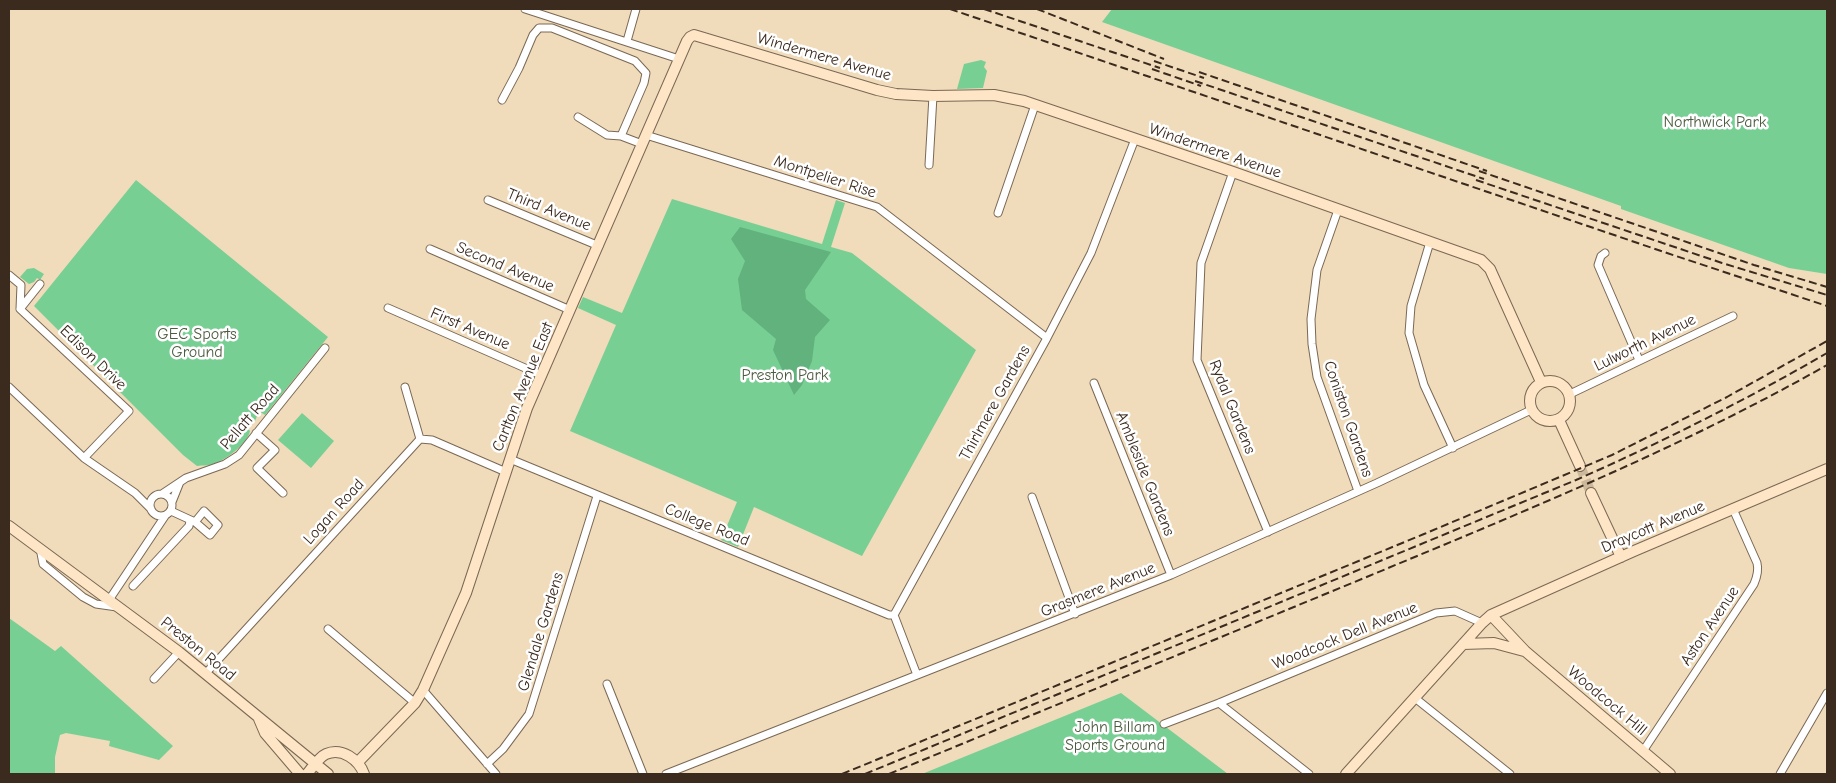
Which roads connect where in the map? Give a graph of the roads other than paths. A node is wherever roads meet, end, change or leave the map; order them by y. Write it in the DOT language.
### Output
graph roads {
  1 [pos="525,9"];
  2 [pos="636,9"];
  3 [pos="690,37"];
  4 [pos="627,41"];
  5 [pos="679,59"];
  6 [pos="933,96"];
  7 [pos="502,100"];
  8 [pos="1035,105"];
  9 [pos="578,117"];
  10 [pos="621,136"];
  11 [pos="644,139"];
  12 [pos="1135,139"];
  13 [pos="929,165"];
  14 [pos="1233,172"];
  15 [pos="488,200"];
  16 [pos="1338,210"];
  17 [pos="998,213"];
  18 [pos="1430,242"];
  19 [pos="598,246"];
  20 [pos="430,250"];
  21 [pos="1605,253"];
  22 [pos="9,275"];
  23 [pos="40,284"];
  24 [pos="388,308"];
  25 [pos="20,309"];
  26 [pos="570,310"];
  27 [pos="1733,316"];
  28 [pos="1047,338"];
  29 [pos="325,348"];
  30 [pos="1639,360"];
  31 [pos="541,375"];
  32 [pos="1541,382"];
  33 [pos="1094,383"];
  34 [pos="9,387"];
  35 [pos="405,387"];
  36 [pos="1570,394"];
  37 [pos="1531,410"];
  38 [pos="1559,420"];
  39 [pos="256,433"];
  40 [pos="420,439"];
  41 [pos="1453,448"];
  42 [pos="84,458"];
  43 [pos="510,459"];
  44 [pos="1580,466"];
  45 [pos="1827,469"];
  46 [pos="506,472"];
  47 [pos="180,482"];
  48 [pos="1358,491"];
  49 [pos="1591,492"];
  50 [pos="135,493"];
  51 [pos="283,493"];
  52 [pos="158,495"];
  53 [pos="597,496"];
  54 [pos="1032,497"];
  55 [pos="172,502"];
  56 [pos="1733,509"];
  57 [pos="152,512"];
  58 [pos="168,513"];
  59 [pos="9,526"];
  60 [pos="155,531"];
  61 [pos="1268,532"];
  62 [pos="40,548"];
  63 [pos="1621,557"];
  64 [pos="1171,575"];
  65 [pos="133,586"];
  66 [pos="109,600"];
  67 [pos="120,608"];
  68 [pos="1075,614"];
  69 [pos="894,615"];
  70 [pos="1491,616"];
  71 [pos="1482,623"];
  72 [pos="328,629"];
  73 [pos="1463,644"];
  74 [pos="1525,651"];
  75 [pos="180,652"];
  76 [pos="206,673"];
  77 [pos="917,675"];
  78 [pos="154,679"];
  79 [pos="607,684"];
  80 [pos="423,690"];
  81 [pos="1827,692"];
  82 [pos="1415,698"];
  83 [pos="415,703"];
  84 [pos="1219,703"];
  85 [pos="257,716"];
  86 [pos="1164,724"];
  87 [pos="1643,750"];
  88 [pos="358,762"];
  89 [pos="316,764"];
  90 [pos="487,764"];
  91 [pos="300,774"];
  92 [pos="308,774"];
  93 [pos="328,774"];
  94 [pos="364,774"];
  95 [pos="496,774"];
  96 [pos="643,774"];
  97 [pos="666,774"];
  98 [pos="1310,774"];
  99 [pos="1348,774"];
  100 [pos="1510,774"];
  101 [pos="1670,774"];
  102 [pos="1780,774"];
  1 -- 4 [label="street"];
  2 -- 4 [label="street"];
  3 -- 5 [label="street, Carlton Avenue East"];
  3 -- 6 [label="street, Windermere Avenue"];
  4 -- 5 [label="street"];
  5 -- 11 [label="street, Carlton Avenue East"];
  6 -- 8 [label="street, Windermere Avenue"];
  6 -- 13 [label="street"];
  7 -- 10 [label="street"];
  8 -- 12 [label="street, Windermere Avenue"];
  8 -- 17 [label="street"];
  9 -- 10 [label="street, Montpelier Rise"];
  10 -- 11 [label="street, Montpelier Rise"];
  11 -- 19 [label="street, Carlton Avenue East"];
  11 -- 28 [label="street, Montpelier Rise"];
  12 -- 14 [label="street, Windermere Avenue"];
  12 -- 28 [label="street, Thirlmere Gardens"];
  14 -- 16 [label="street, Windermere Avenue"];
  14 -- 61 [label="street, Rydal Gardens"];
  15 -- 19 [label="street, Third Avenue"];
  16 -- 18 [label="street, Windermere Avenue"];
  16 -- 48 [label="street, Coniston Gardens"];
  18 -- 32 [label="street, Windermere Avenue"];
  18 -- 41 [label="street"];
  19 -- 26 [label="street, Carlton Avenue East"];
  20 -- 26 [label="street, Second Avenue"];
  21 -- 30 [label="street"];
  22 -- 25 [label="street"];
  23 -- 25 [label="street"];
  24 -- 31 [label="street, First Avenue"];
  25 -- 42 [label="street, Edison Drive"];
  26 -- 31 [label="street, Carlton Avenue East"];
  27 -- 30 [label="street, Lulworth Avenue"];
  28 -- 69 [label="street, Thirlmere Gardens"];
  29 -- 39 [label="street, Pellatt Road"];
  30 -- 36 [label="street, Lulworth Avenue"];
  31 -- 43 [label="street, Carlton Avenue East"];
  32 -- 36 [label="street"];
  32 -- 37 [label="street"];
  33 -- 64 [label="street, Ambleside Gardens"];
  34 -- 42 [label="street"];
  35 -- 40 [label="street"];
  36 -- 38 [label="street"];
  37 -- 38 [label="street"];
  37 -- 41 [label="street, Grasmere Avenue"];
  38 -- 44 [label="street"];
  39 -- 47 [label="street, Pellatt Road"];
  39 -- 51 [label="street"];
  40 -- 46 [label="street"];
  40 -- 76 [label="street, Logan Road"];
  41 -- 48 [label="street, Grasmere Avenue"];
  42 -- 50 [label="street"];
  43 -- 46 [label="street, Carlton Avenue East"];
  43 -- 53 [label="street, College Road"];
  45 -- 56 [label="street, Draycott Avenue"];
  46 -- 80 [label="street, Carlton Avenue East"];
  47 -- 52 [label="street, Pellatt Road"];
  47 -- 55 [label="street"];
  48 -- 61 [label="street, Grasmere Avenue"];
  49 -- 63 [label="street"];
  50 -- 52 [label="street"];
  50 -- 57 [label="street"];
  52 -- 55 [label="street"];
  52 -- 57 [label="street"];
  53 -- 69 [label="street, College Road"];
  53 -- 90 [label="street, Glendale Gardens"];
  54 -- 68 [label="street"];
  55 -- 58 [label="street"];
  56 -- 63 [label="street, Draycott Avenue"];
  56 -- 87 [label="street, Aston Avenue"];
  57 -- 58 [label="street"];
  57 -- 60 [label="street"];
  58 -- 60 [label="street"];
  58 -- 65 [label="street"];
  59 -- 62 [label="street, Preston Road"];
  60 -- 66 [label="street"];
  61 -- 64 [label="street, Grasmere Avenue"];
  62 -- 66 [label="street, Preston Road"];
  62 -- 67 [label="street, Preston Road"];
  63 -- 70 [label="street, Draycott Avenue"];
  64 -- 68 [label="street, Grasmere Avenue"];
  66 -- 67 [label="street, Preston Road"];
  67 -- 75 [label="street, Preston Road"];
  68 -- 77 [label="street, Grasmere Avenue"];
  69 -- 77 [label="street"];
  70 -- 71 [label="street"];
  70 -- 74 [label="street, Woodcock Hill"];
  71 -- 73 [label="street"];
  71 -- 84 [label="street, Woodcock Dell Avenue"];
  72 -- 83 [label="street"];
  73 -- 74 [label="street, Woodcock Hill"];
  73 -- 82 [label="street"];
  74 -- 87 [label="street, Woodcock Hill"];
  75 -- 76 [label="street, Preston Road"];
  75 -- 78 [label="street"];
  76 -- 85 [label="street, Preston Road"];
  77 -- 97 [label="street, Grasmere Avenue"];
  79 -- 96 [label="street"];
  80 -- 83 [label="street, Carlton Avenue East"];
  80 -- 90 [label="street"];
  81 -- 102 [label="street"];
  82 -- 99 [label="street"];
  82 -- 100 [label="street"];
  83 -- 88 [label="street, Carlton Avenue East"];
  84 -- 86 [label="street, Woodcock Dell Avenue"];
  84 -- 98 [label="street"];
  85 -- 89 [label="street, Preston Road"];
  85 -- 91 [label="street, Preston Road"];
  87 -- 101 [label="street, Woodcock Hill"];
  88 -- 89 [label="street"];
  88 -- 94 [label="street"];
  89 -- 92 [label="street"];
  89 -- 93 [label="street, Preston Road"];
  90 -- 95 [label="street"];
}
